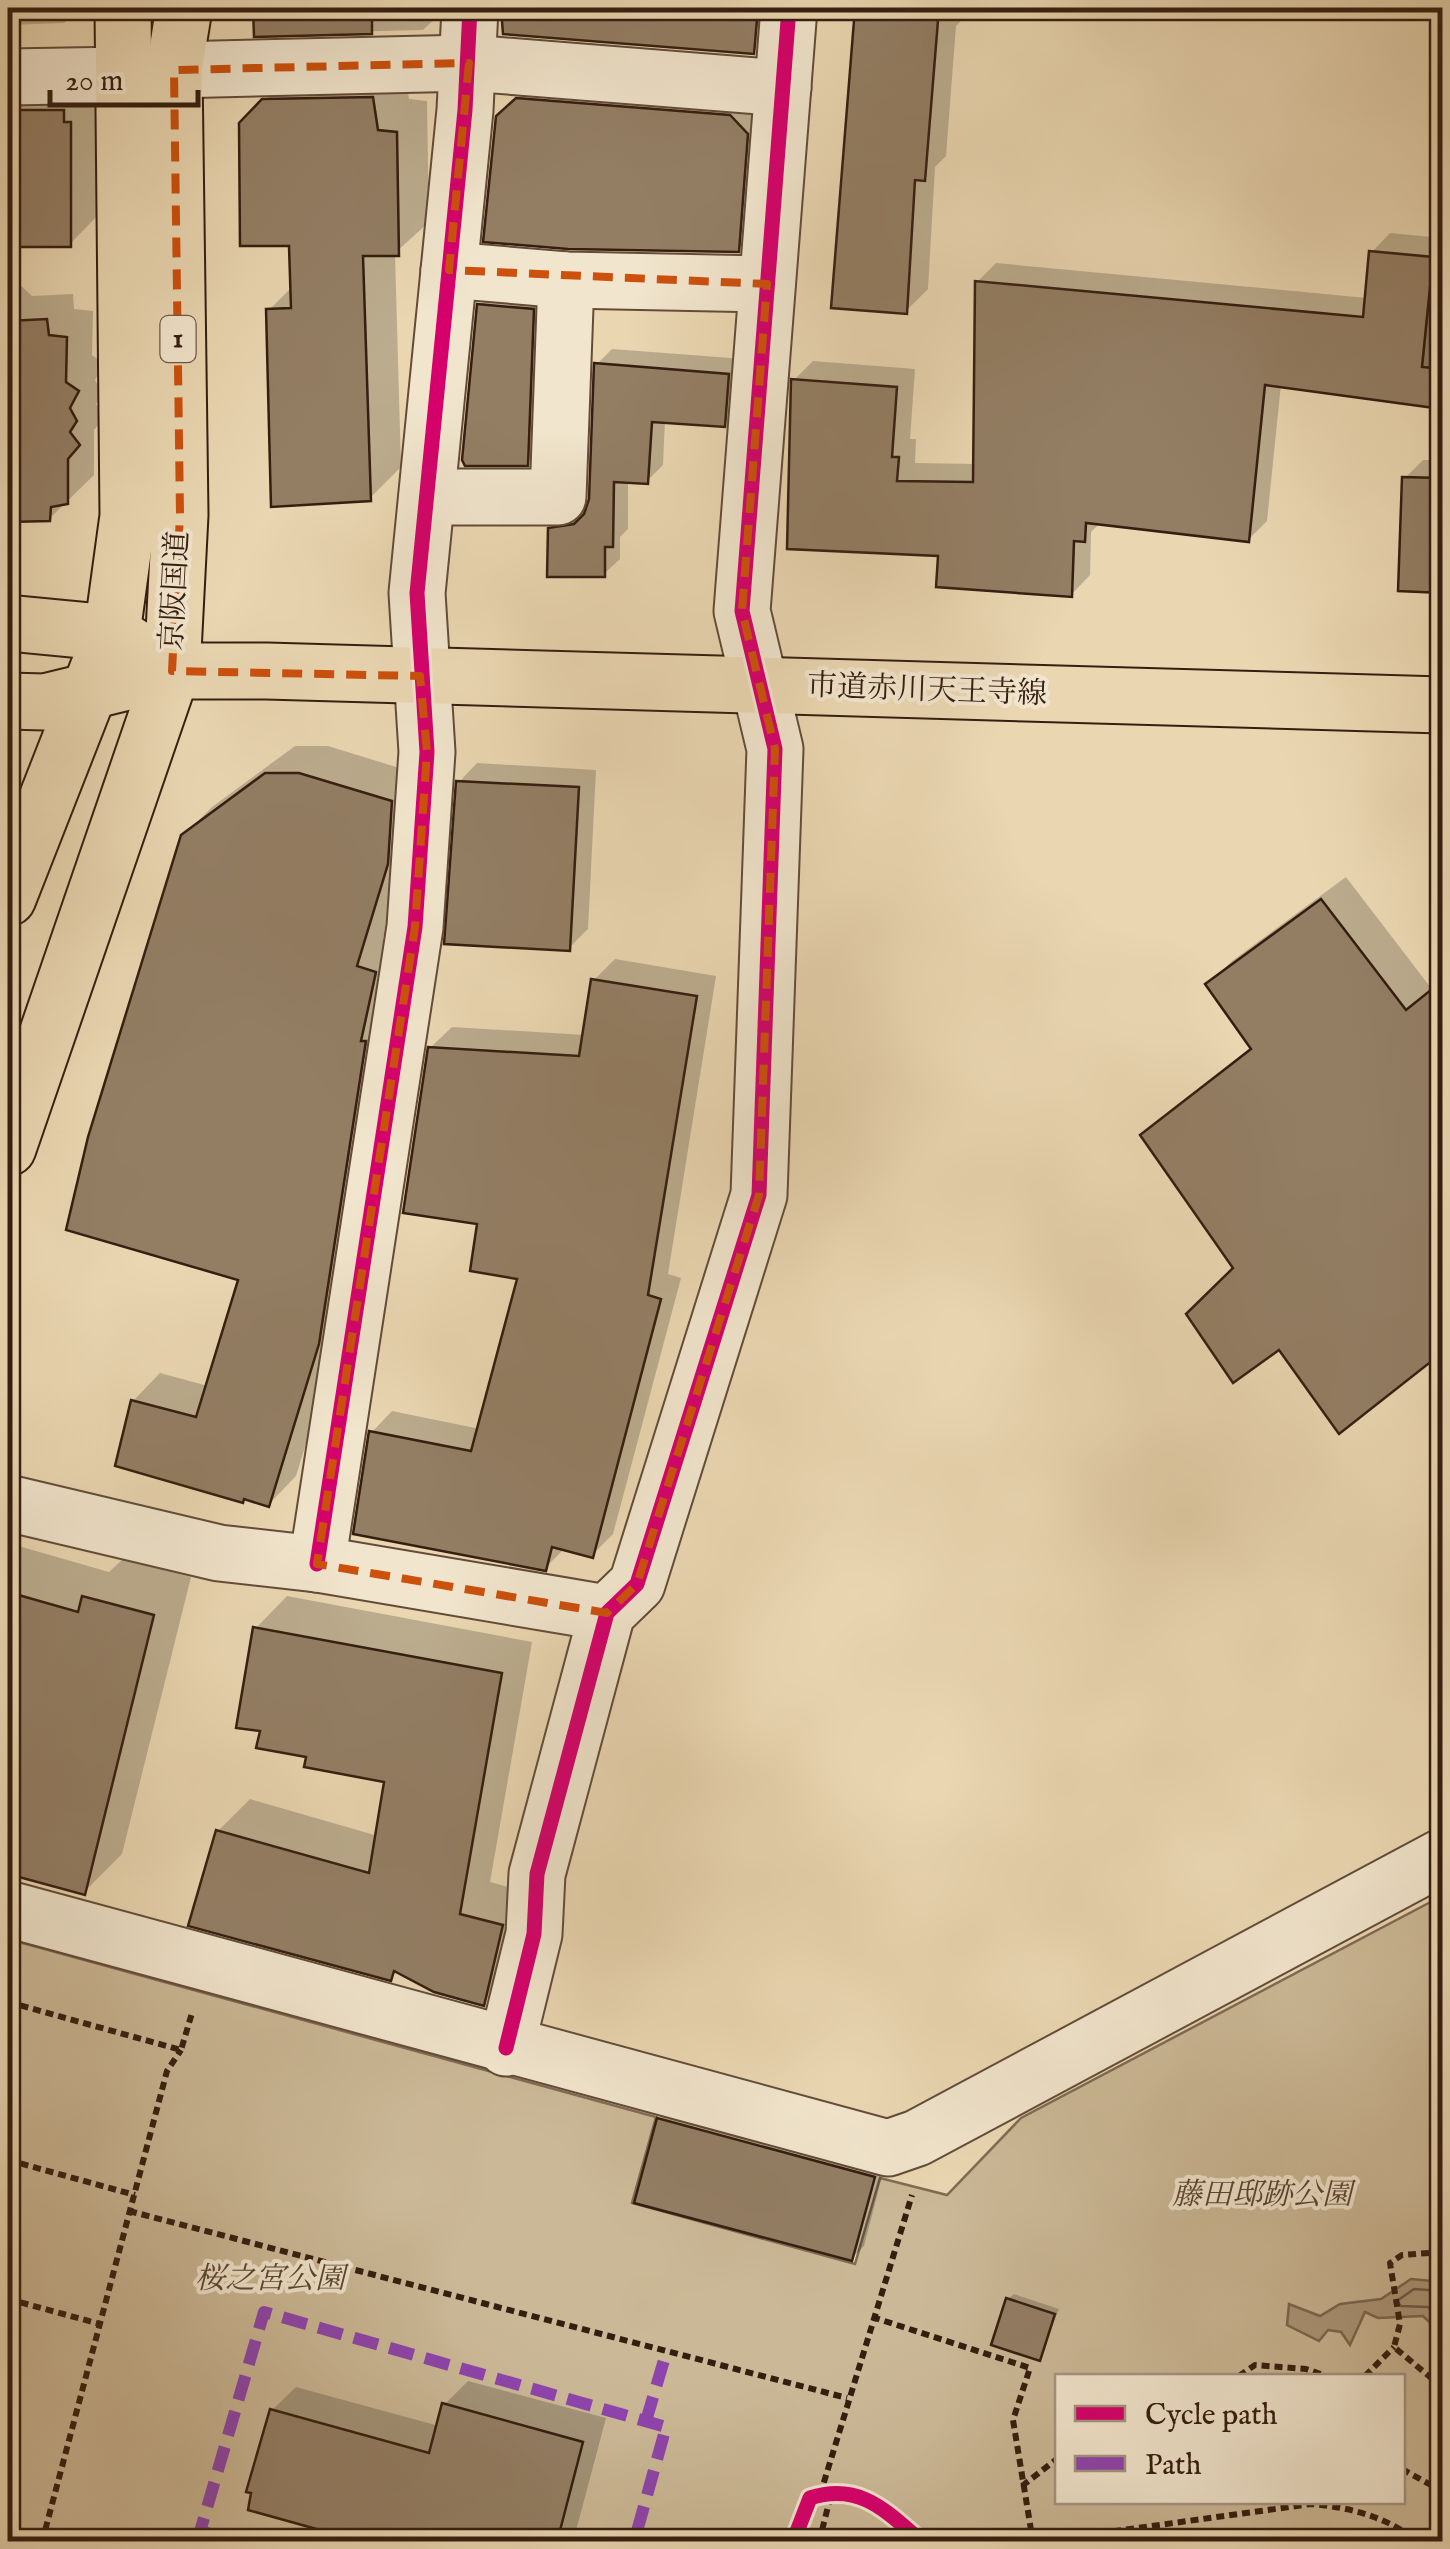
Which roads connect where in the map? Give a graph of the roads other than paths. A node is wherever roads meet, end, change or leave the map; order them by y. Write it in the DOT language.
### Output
graph roads {
  1 [pos="123,8"];
  2 [pos="184,8"];
  3 [pos="470,8"];
  4 [pos="789,8"];
  5 [pos="469,63"];
  6 [pos="149,73"];
  7 [pos="8,77"];
  8 [pos="783,88"];
  9 [pos="449,270"];
  10 [pos="566,280"];
  11 [pos="767,284"];
  12 [pos="427,496"];
  13 [pos="8,624"];
  14 [pos="112,632"];
  15 [pos="172,671"];
  16 [pos="420,676"];
  17 [pos="758,687"];
  18 [pos="92,692"];
  19 [pos="8,701"];
  20 [pos="1442,705"];
  21 [pos="8,898"];
  22 [pos="8,1148"];
  23 [pos="8,1503"];
  24 [pos="317,1564"];
  25 [pos="607,1614"];
  26 [pos="1442,1857"];
  27 [pos="8,1909"];
  28 [pos="506,2048"];
  1 -- 6 [label="main road, 京阪国道 / 1"];
  2 -- 6 [label="main road, 京阪国道 / 1"];
  3 -- 5 [label="street"];
  4 -- 8 [label="street"];
  5 -- 6 [label="street"];
  5 -- 8 [label="street"];
  5 -- 9 [label="street"];
  6 -- 7 [label="street"];
  6 -- 14 [label="main road, 京阪国道 / 1"];
  6 -- 15 [label="main road, 京阪国道 / 1"];
  8 -- 11 [label="street"];
  9 -- 10 [label="street"];
  9 -- 12 [label="street"];
  10 -- 11 [label="street"];
  10 -- 12 [label="street"];
  11 -- 17 [label="street"];
  12 -- 16 [label="street"];
  13 -- 14 [label="main road"];
  14 -- 15 [label="main road"];
  14 -- 18 [label="main road, 京阪国道 / 1"];
  15 -- 16 [label="main road, 市道赤川天王寺線"];
  15 -- 18 [label="main road, 市道赤川天王寺線"];
  15 -- 22 [label="main road, 京阪国道 / 1"];
  16 -- 17 [label="main road, 市道赤川天王寺線"];
  16 -- 24 [label="street"];
  17 -- 20 [label="main road, 市道赤川天王寺線"];
  17 -- 25 [label="street"];
  18 -- 19 [label="main road, 市道赤川天王寺線"];
  18 -- 21 [label="main road, 京阪国道 / 1"];
  23 -- 24 [label="street"];
  24 -- 25 [label="street"];
  25 -- 28 [label="street"];
  26 -- 28 [label="street"];
  27 -- 28 [label="street"];
}
